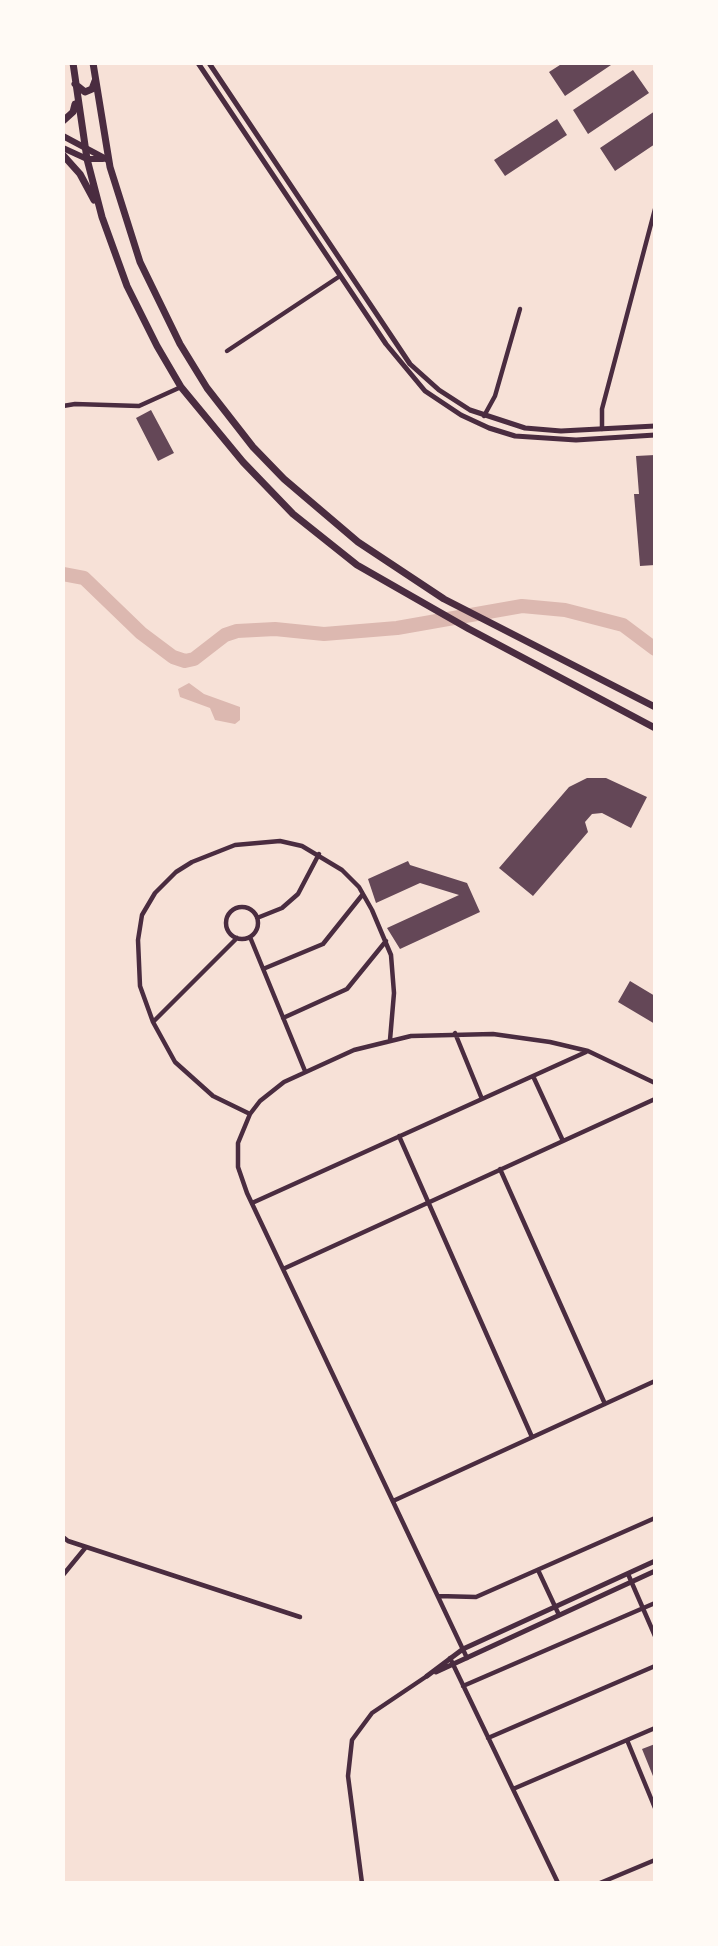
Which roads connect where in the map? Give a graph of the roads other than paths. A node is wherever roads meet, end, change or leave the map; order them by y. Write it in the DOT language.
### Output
graph roads {
  1 [pos="73,63"];
  2 [pos="93,63"];
  3 [pos="198,63"];
  4 [pos="209,63"];
  5 [pos="95,80"];
  6 [pos="75,83"];
  7 [pos="76,96"];
  8 [pos="63,121"];
  9 [pos="63,136"];
  10 [pos="63,148"];
  11 [pos="85,149"];
  12 [pos="63,155"];
  13 [pos="87,159"];
  14 [pos="108,160"];
  15 [pos="655,209"];
  16 [pos="102,217"];
  17 [pos="340,276"];
  18 [pos="520,309"];
  19 [pos="227,351"];
  20 [pos="181,387"];
  21 [pos="63,406"];
  22 [pos="484,416"];
  23 [pos="655,426"];
  24 [pos="602,429"];
  25 [pos="655,435"];
  26 [pos="655,707"];
  27 [pos="655,727"];
  28 [pos="319,854"];
  29 [pos="363,894"];
  30 [pos="257,918"];
  31 [pos="250,937"];
  32 [pos="237,938"];
  33 [pos="386,941"];
  34 [pos="263,969"];
  35 [pos="283,1018"];
  36 [pos="153,1022"];
  37 [pos="455,1033"];
  38 [pos="390,1040"];
  39 [pos="588,1051"];
  40 [pos="305,1071"];
  41 [pos="533,1076"];
  42 [pos="655,1083"];
  43 [pos="482,1099"];
  44 [pos="653,1099"];
  45 [pos="655,1108"];
  46 [pos="250,1114"];
  47 [pos="399,1136"];
  48 [pos="563,1141"];
  49 [pos="500,1169"];
  50 [pos="428,1202"];
  51 [pos="252,1203"];
  52 [pos="283,1269"];
  53 [pos="655,1381"];
  54 [pos="605,1404"];
  55 [pos="532,1437"];
  56 [pos="393,1501"];
  57 [pos="655,1518"];
  58 [pos="63,1537"];
  59 [pos="86,1548"];
  60 [pos="655,1561"];
  61 [pos="538,1570"];
  62 [pos="655,1571"];
  63 [pos="628,1574"];
  64 [pos="63,1576"];
  65 [pos="632,1582"];
  66 [pos="438,1596"];
  67 [pos="655,1603"];
  68 [pos="555,1607"];
  69 [pos="643,1608"];
  70 [pos="559,1615"];
  71 [pos="300,1617"];
  72 [pos="655,1636"];
  73 [pos="463,1649"];
  74 [pos="467,1658"];
  75 [pos="451,1661"];
  76 [pos="655,1666"];
  77 [pos="427,1676"];
  78 [pos="463,1686"];
  79 [pos="655,1728"];
  80 [pos="488,1738"];
  81 [pos="626,1740"];
  82 [pos="513,1789"];
  83 [pos="655,1808"];
  84 [pos="655,1860"];
  85 [pos="362,1883"];
  86 [pos="558,1883"];
  87 [pos="600,1883"];
  1 -- 6 [label="main road"];
  2 -- 5 [label="main road"];
  3 -- 17 [label="street"];
  4 -- 22 [label="street"];
  5 -- 6 [label="main road"];
  5 -- 14 [label="main road"];
  6 -- 7 [label="main road"];
  7 -- 8 [label="main road"];
  7 -- 11 [label="main road"];
  9 -- 11 [label="main road"];
  10 -- 13 [label="main road"];
  11 -- 13 [label="main road"];
  11 -- 14 [label="main road"];
  12 -- 16 [label="main road"];
  13 -- 14 [label="main road"];
  13 -- 16 [label="main road"];
  14 -- 26 [label="main road"];
  15 -- 24 [label="street"];
  16 -- 20 [label="main road"];
  17 -- 19 [label="street"];
  17 -- 25 [label="street"];
  18 -- 22 [label="street"];
  20 -- 21 [label="street"];
  20 -- 27 [label="main road"];
  22 -- 24 [label="street"];
  23 -- 24 [label="street"];
  28 -- 29 [label="street"];
  28 -- 30 [label="street"];
  28 -- 36 [label="street"];
  29 -- 33 [label="street"];
  29 -- 34 [label="street"];
  30 -- 31 [label="street"];
  30 -- 32 [label="street"];
  31 -- 32 [label="street"];
  31 -- 34 [label="street"];
  32 -- 36 [label="street"];
  33 -- 35 [label="street"];
  33 -- 38 [label="street"];
  34 -- 35 [label="street"];
  35 -- 40 [label="street"];
  36 -- 46 [label="street"];
  37 -- 38 [label="street"];
  37 -- 39 [label="street"];
  37 -- 43 [label="street"];
  38 -- 40 [label="street"];
  39 -- 41 [label="street"];
  39 -- 42 [label="street"];
  40 -- 46 [label="street"];
  41 -- 43 [label="street"];
  41 -- 48 [label="street"];
  43 -- 47 [label="street"];
  44 -- 45 [label="street"];
  44 -- 48 [label="street"];
  46 -- 51 [label="street"];
  47 -- 50 [label="street"];
  47 -- 51 [label="street"];
  48 -- 49 [label="street"];
  49 -- 50 [label="street"];
  49 -- 54 [label="street"];
  50 -- 52 [label="street"];
  50 -- 55 [label="street"];
  51 -- 52 [label="street"];
  52 -- 56 [label="street"];
  53 -- 54 [label="street"];
  54 -- 55 [label="street"];
  55 -- 56 [label="street"];
  56 -- 66 [label="street"];
  57 -- 61 [label="street"];
  58 -- 59 [label="street"];
  59 -- 64 [label="street"];
  59 -- 71 [label="street"];
  60 -- 63 [label="street"];
  61 -- 66 [label="street"];
  61 -- 68 [label="street"];
  62 -- 65 [label="street"];
  63 -- 65 [label="street"];
  63 -- 68 [label="street"];
  65 -- 69 [label="street"];
  65 -- 70 [label="street"];
  66 -- 73 [label="street"];
  67 -- 69 [label="street"];
  68 -- 70 [label="street"];
  68 -- 73 [label="street"];
  69 -- 72 [label="street"];
  69 -- 78 [label="street"];
  70 -- 74 [label="street"];
  73 -- 74 [label="street"];
  73 -- 75 [label="street"];
  74 -- 75 [label="street"];
  75 -- 77 [label="street"];
  75 -- 78 [label="street"];
  76 -- 80 [label="street"];
  77 -- 85 [label="street"];
  78 -- 80 [label="street"];
  79 -- 81 [label="street"];
  80 -- 82 [label="street"];
  81 -- 82 [label="street"];
  81 -- 83 [label="street"];
  82 -- 86 [label="street"];
  84 -- 87 [label="street"];
}
